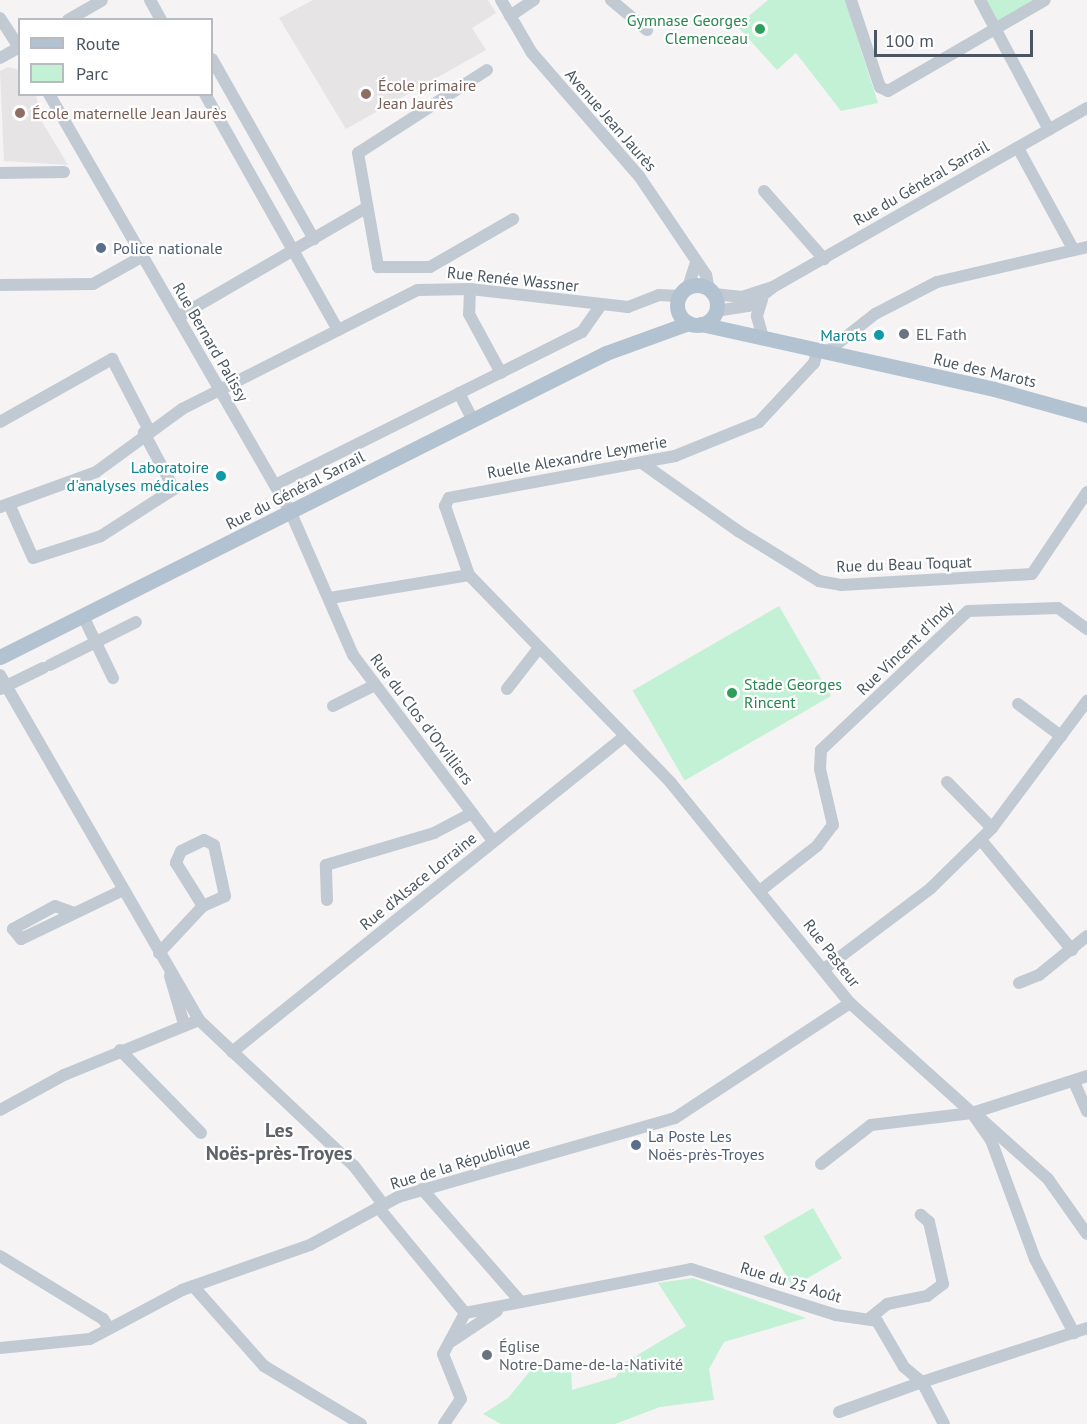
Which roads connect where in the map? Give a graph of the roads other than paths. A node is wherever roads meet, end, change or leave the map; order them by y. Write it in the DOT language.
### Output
graph roads {
  1 [pos="102,0"];
  2 [pos="150,0"];
  3 [pos="501,0"];
  4 [pos="534,0"];
  5 [pos="611,0"];
  6 [pos="851,0"];
  7 [pos="980,0"];
  8 [pos="1045,0"];
  9 [pos="82,5"];
  10 [pos="510,16"];
  11 [pos="70,18"];
  12 [pos="160,18"];
  13 [pos="2,24"];
  14 [pos="647,30"];
  15 [pos="992,30"];
  16 [pos="18,47"];
  17 [pos="18,49"];
  18 [pos="0,58"];
  19 [pos="213,61"];
  20 [pos="487,70"];
  21 [pos="50,96"];
  22 [pos="206,96"];
  23 [pos="1087,108"];
  24 [pos="1049,130"];
  25 [pos="1018,148"];
  26 [pos="64,172"];
  27 [pos="0,173"];
  28 [pos="764,191"];
  29 [pos="366,208"];
  30 [pos="513,219"];
  31 [pos="315,239"];
  32 [pos="1087,247"];
  33 [pos="1073,249"];
  34 [pos="294,251"];
  35 [pos="143,256"];
  36 [pos="824,259"];
  37 [pos="696,262"];
  38 [pos="0,285"];
  39 [pos="773,287"];
  40 [pos="470,289"];
  41 [pos="711,291"];
  42 [pos="682,297"];
  43 [pos="762,300"];
  44 [pos="601,305"];
  45 [pos="716,312"];
  46 [pos="178,318"];
  47 [pos="695,323"];
  48 [pos="338,330"];
  49 [pos="765,337"];
  50 [pos="823,350"];
  51 [pos="606,353"];
  52 [pos="501,373"];
  53 [pos="220,391"];
  54 [pos="459,393"];
  55 [pos="1087,415"];
  56 [pos="473,420"];
  57 [pos="0,422"];
  58 [pos="147,432"];
  59 [pos="642,463"];
  60 [pos="275,485"];
  61 [pos="1087,492"];
  62 [pos="5,506"];
  63 [pos="291,513"];
  64 [pos="469,575"];
  65 [pos="330,598"];
  66 [pos="83,616"];
  67 [pos="136,622"];
  68 [pos="1087,628"];
  69 [pos="96,642"];
  70 [pos="538,649"];
  71 [pos="0,657"];
  72 [pos="113,678"];
  73 [pos="2,683"];
  74 [pos="373,686"];
  75 [pos="507,689"];
  76 [pos="1087,701"];
  77 [pos="1018,704"];
  78 [pos="333,706"];
  79 [pos="625,736"];
  80 [pos="1061,736"];
  81 [pos="947,782"];
  82 [pos="472,813"];
  83 [pos="992,828"];
  84 [pos="981,840"];
  85 [pos="493,841"];
  86 [pos="761,890"];
  87 [pos="123,891"];
  88 [pos="327,900"];
  89 [pos="203,906"];
  90 [pos="74,914"];
  91 [pos="1087,936"];
  92 [pos="1072,950"];
  93 [pos="159,953"];
  94 [pos="824,969"];
  95 [pos="169,972"];
  96 [pos="1019,983"];
  97 [pos="850,1003"];
  98 [pos="199,1020"];
  99 [pos="184,1024"];
  100 [pos="120,1050"];
  101 [pos="232,1052"];
  102 [pos="1087,1076"];
  103 [pos="1074,1082"];
  104 [pos="0,1110"];
  105 [pos="1087,1111"];
  106 [pos="972,1113"];
  107 [pos="201,1133"];
  108 [pos="1028,1159"];
  109 [pos="821,1164"];
  110 [pos="1005,1171"];
  111 [pos="422,1189"];
  112 [pos="381,1205"];
  113 [pos="921,1215"];
  114 [pos="1087,1234"];
  115 [pos="0,1256"];
  116 [pos="193,1286"];
  117 [pos="521,1302"];
  118 [pos="500,1308"];
  119 [pos="469,1314"];
  120 [pos="870,1318"];
  121 [pos="109,1328"];
  122 [pos="1087,1328"];
  123 [pos="474,1329"];
  124 [pos="1074,1333"];
  125 [pos="448,1343"];
  126 [pos="0,1348"];
  127 [pos="922,1382"];
  128 [pos="839,1412"];
  129 [pos="361,1424"];
  130 [pos="444,1424"];
  131 [pos="944,1424"];
  1 -- 9 [label="street"];
  2 -- 12 [label="street"];
  3 -- 10 [label="street, Avenue Jean Jaurès"];
  4 -- 10 [label="street"];
  5 -- 14 [label="street"];
  6 -- 15 [label="street"];
  7 -- 15 [label="street"];
  8 -- 15 [label="street"];
  9 -- 11 [label="street"];
  10 -- 37 [label="street, Avenue Jean Jaurès"];
  13 -- 16 [label="street"];
  15 -- 24 [label="street"];
  17 -- 18 [label="street"];
  19 -- 31 [label="street"];
  20 -- 29 [label="street"];
  21 -- 35 [label="street, Rue Bernard Palissy"];
  22 -- 34 [label="street"];
  23 -- 24 [label="street, Rue du Général Sarrail"];
  24 -- 25 [label="street, Rue du Général Sarrail"];
  25 -- 33 [label="street"];
  25 -- 36 [label="street, Rue du Général Sarrail"];
  26 -- 27 [label="street"];
  28 -- 36 [label="street"];
  29 -- 30 [label="street"];
  29 -- 31 [label="street"];
  31 -- 34 [label="street"];
  32 -- 33 [label="street"];
  33 -- 50 [label="street"];
  34 -- 46 [label="street"];
  34 -- 48 [label="street"];
  35 -- 38 [label="street"];
  35 -- 46 [label="street, Rue Bernard Palissy"];
  36 -- 39 [label="street, Rue du Général Sarrail"];
  37 -- 41 [label="street, Avenue Jean Jaurès"];
  37 -- 42 [label="street"];
  39 -- 41 [label="street, Rue du Général Sarrail"];
  39 -- 43 [label="street, Rue du Général Sarrail"];
  40 -- 44 [label="street, Rue Renée Wassner"];
  40 -- 48 [label="street, Rue Renée Wassner"];
  40 -- 52 [label="street"];
  41 -- 42 [label="main road"];
  41 -- 45 [label="main road"];
  42 -- 44 [label="street, Rue Renée Wassner"];
  42 -- 47 [label="main road"];
  42 -- 51 [label="main road, Rue du Général Sarrail"];
  43 -- 45 [label="street"];
  43 -- 49 [label="street"];
  44 -- 52 [label="street, Rue du Général Sarrail"];
  45 -- 47 [label="main road"];
  45 -- 49 [label="main road, Rue des Marots"];
  46 -- 53 [label="street, Rue Bernard Palissy"];
  47 -- 49 [label="main road, Rue des Marots"];
  47 -- 51 [label="main road, Rue du Général Sarrail"];
  48 -- 53 [label="street, Rue Renée Wassner"];
  49 -- 50 [label="main road, Rue des Marots"];
  50 -- 55 [label="main road, Rue des Marots"];
  50 -- 59 [label="street, Ruelle Alexandre Leymerie"];
  51 -- 56 [label="main road, Rue du Général Sarrail"];
  52 -- 54 [label="street, Rue du Général Sarrail"];
  53 -- 58 [label="street, Rue Renée Wassner"];
  53 -- 60 [label="street, Rue Bernard Palissy"];
  54 -- 56 [label="street"];
  54 -- 60 [label="street, Rue du Général Sarrail"];
  56 -- 63 [label="main road, Rue du Général Sarrail"];
  57 -- 58 [label="street"];
  58 -- 62 [label="street, Rue Renée Wassner"];
  58 -- 62 [label="street"];
  59 -- 61 [label="street, Rue du Beau Toquat"];
  59 -- 64 [label="street, Ruelle Alexandre Leymerie"];
  60 -- 63 [label="street, Rue Bernard Palissy"];
  63 -- 65 [label="street, Rue du Clos d'Orvilliers"];
  63 -- 66 [label="main road, Rue du Général Sarrail"];
  64 -- 65 [label="street"];
  64 -- 70 [label="street, Rue Pasteur"];
  65 -- 74 [label="street, Rue du Clos d'Orvilliers"];
  66 -- 69 [label="street"];
  66 -- 71 [label="main road, Rue du Général Sarrail"];
  67 -- 69 [label="street"];
  68 -- 86 [label="street, Rue Vincent d'Indy"];
  69 -- 72 [label="street"];
  69 -- 73 [label="street"];
  70 -- 75 [label="street"];
  70 -- 79 [label="street, Rue Pasteur"];
  73 -- 87 [label="street"];
  74 -- 78 [label="street"];
  74 -- 82 [label="street, Rue du Clos d'Orvilliers"];
  76 -- 80 [label="street"];
  77 -- 80 [label="street"];
  79 -- 85 [label="street, Rue d'Alsace Lorraine"];
  79 -- 86 [label="street, Rue Pasteur"];
  80 -- 83 [label="street"];
  81 -- 83 [label="street"];
  82 -- 85 [label="street, Rue du Clos d'Orvilliers"];
  82 -- 88 [label="street"];
  83 -- 84 [label="street"];
  84 -- 92 [label="street"];
  84 -- 94 [label="street"];
  85 -- 101 [label="street, Rue d'Alsace Lorraine"];
  86 -- 94 [label="street, Rue Pasteur"];
  87 -- 90 [label="street"];
  87 -- 93 [label="street"];
  89 -- 89 [label="street"];
  89 -- 93 [label="street"];
  91 -- 92 [label="street"];
  92 -- 96 [label="street"];
  93 -- 95 [label="street"];
  94 -- 97 [label="street, Rue Pasteur"];
  95 -- 98 [label="street"];
  95 -- 99 [label="street"];
  97 -- 106 [label="street, Rue Pasteur"];
  97 -- 111 [label="street, Rue de la République"];
  98 -- 99 [label="street"];
  98 -- 101 [label="street"];
  99 -- 100 [label="street"];
  100 -- 104 [label="street"];
  100 -- 107 [label="street"];
  101 -- 112 [label="street"];
  102 -- 103 [label="street"];
  103 -- 105 [label="street"];
  103 -- 106 [label="street"];
  106 -- 108 [label="street"];
  106 -- 109 [label="street"];
  106 -- 110 [label="street, Rue Pasteur"];
  108 -- 110 [label="street"];
  108 -- 114 [label="street"];
  110 -- 124 [label="street, Rue Pasteur"];
  111 -- 112 [label="street, Rue de la République"];
  111 -- 117 [label="street"];
  112 -- 116 [label="street, Rue de la République"];
  112 -- 119 [label="street"];
  113 -- 120 [label="street"];
  115 -- 121 [label="street"];
  116 -- 121 [label="street, Rue de la République"];
  116 -- 129 [label="street"];
  117 -- 118 [label="street, Rue du 25 Août"];
  117 -- 120 [label="street, Rue du 25 Août"];
  118 -- 119 [label="street, Rue du 25 Août"];
  118 -- 123 [label="street"];
  119 -- 123 [label="street"];
  119 -- 125 [label="street"];
  120 -- 127 [label="street"];
  121 -- 126 [label="street, Rue de la République"];
  122 -- 124 [label="street"];
  123 -- 125 [label="street"];
  124 -- 127 [label="street"];
  125 -- 130 [label="street"];
  127 -- 128 [label="street"];
  127 -- 131 [label="street"];
}
